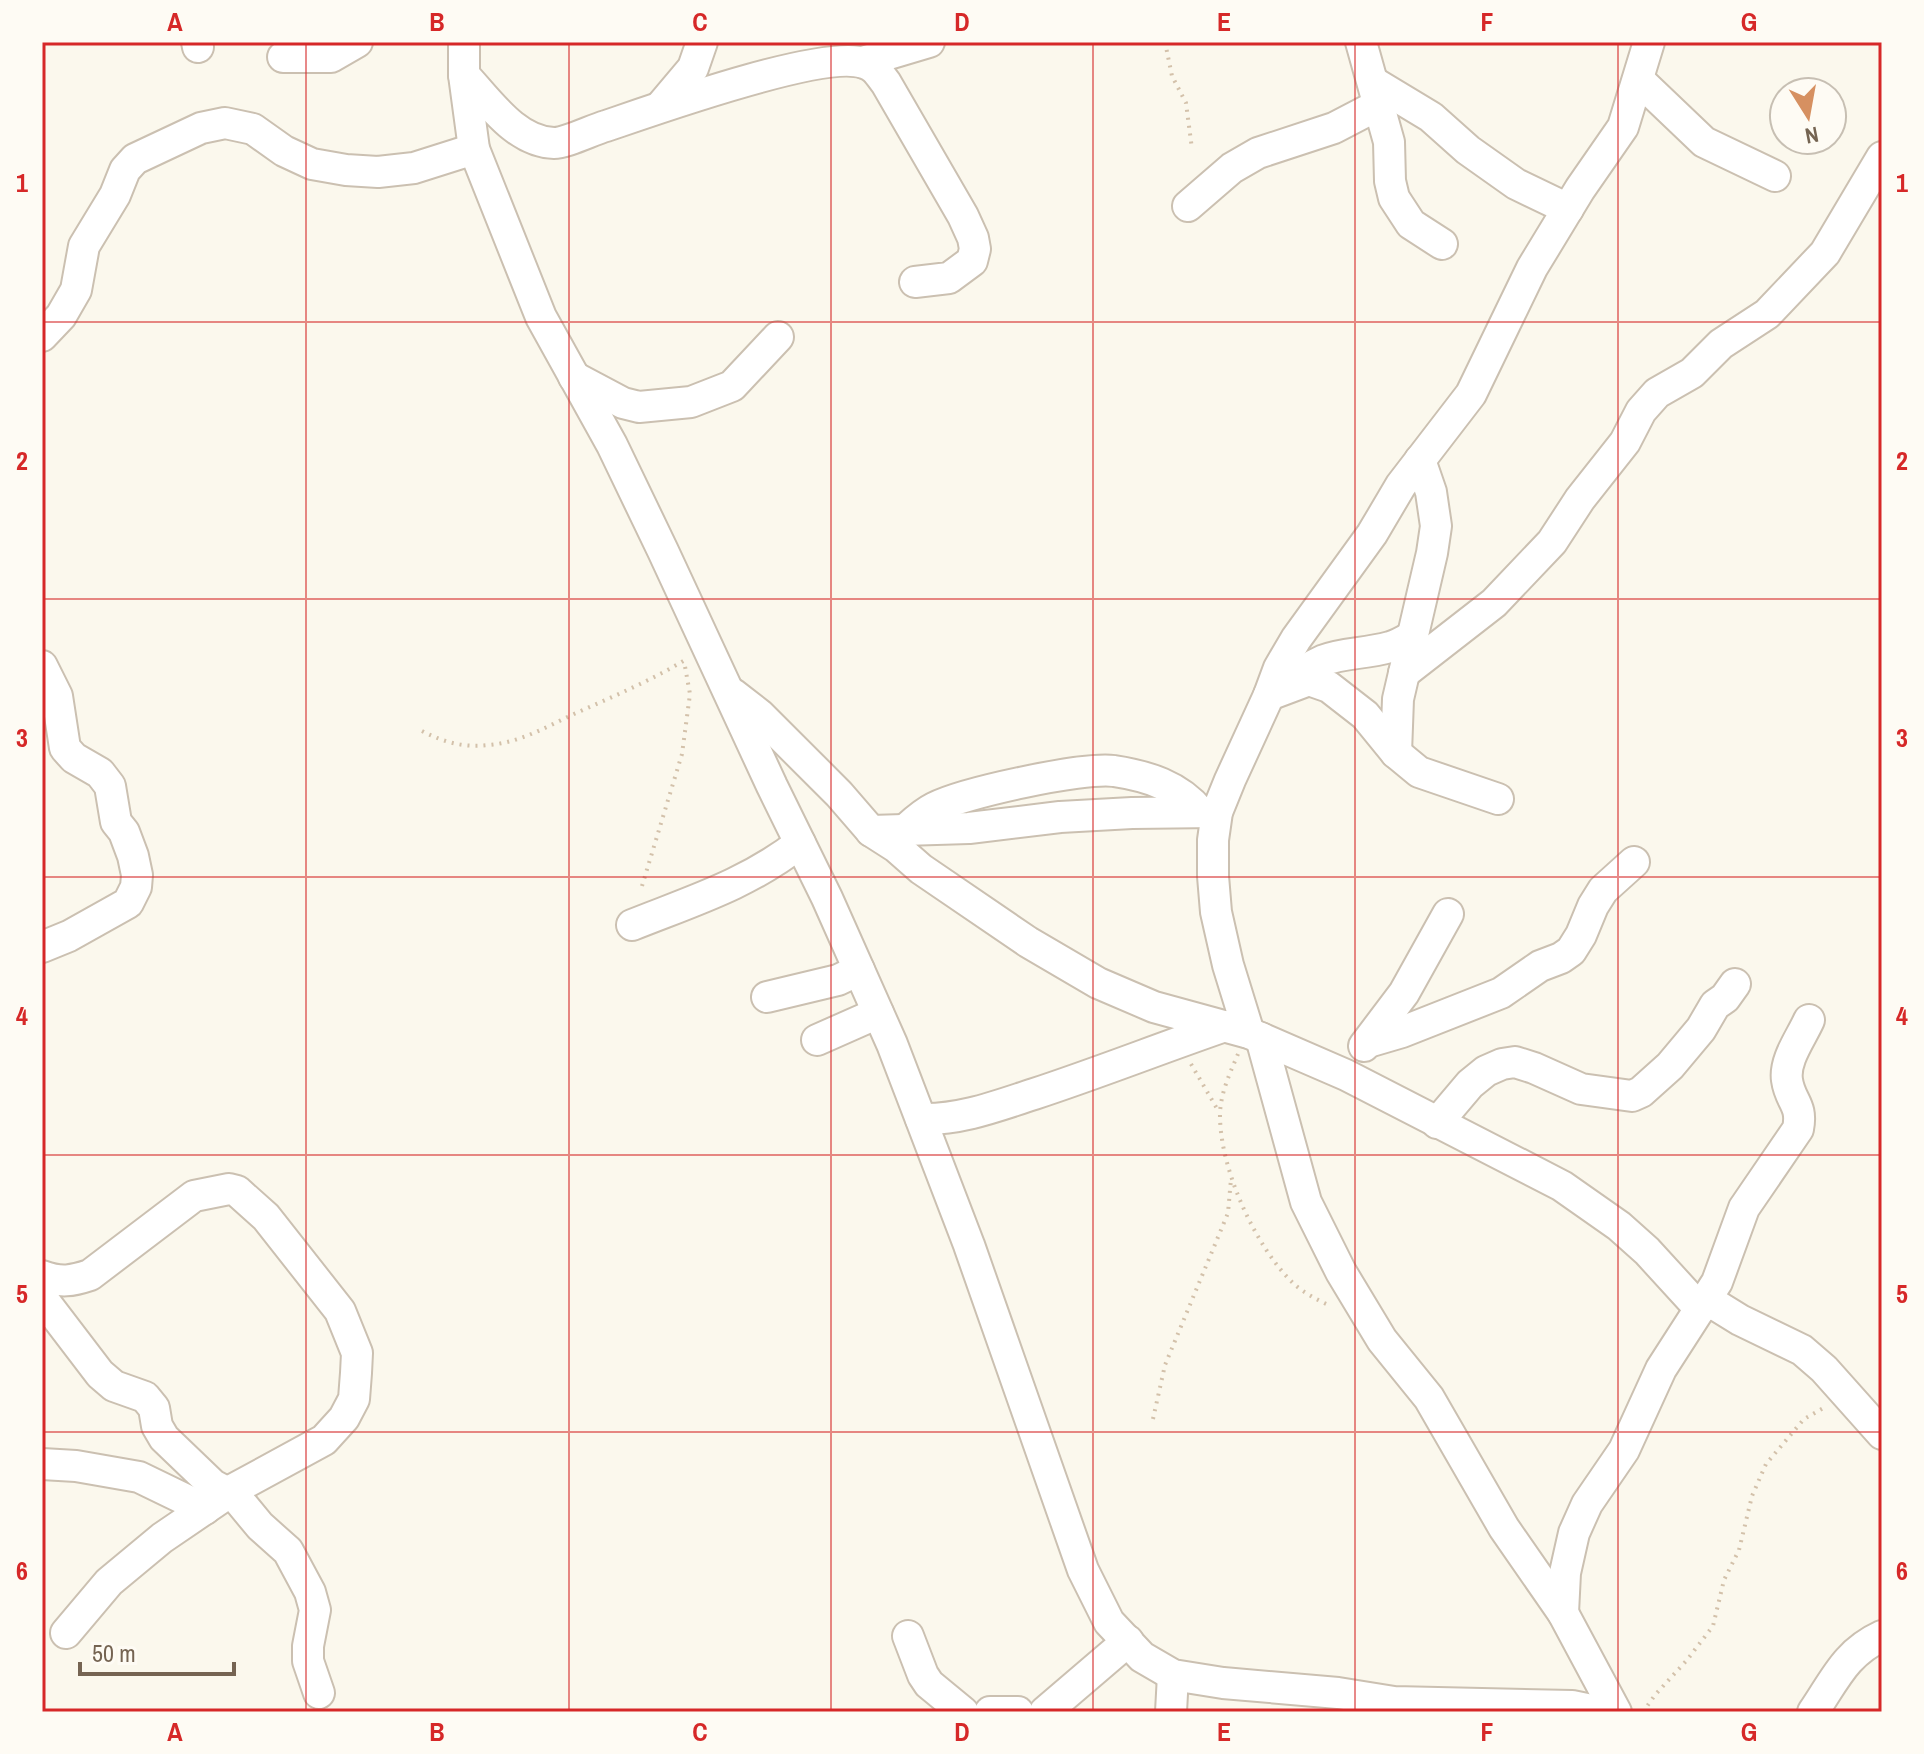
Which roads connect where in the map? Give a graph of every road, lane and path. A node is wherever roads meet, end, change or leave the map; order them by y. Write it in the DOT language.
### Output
graph roads {
  1 [pos="357,42"];
  2 [pos="464,42"];
  3 [pos="702,42"];
  4 [pos="929,42"];
  5 [pos="1165,42"];
  6 [pos="1361,42"];
  7 [pos="1649,42"];
  8 [pos="811,55"];
  9 [pos="283,57"];
  10 [pos="862,62"];
  11 [pos="464,75"];
  12 [pos="1639,80"];
  13 [pos="1376,93"];
  14 [pos="660,107"];
  15 [pos="474,149"];
  16 [pos="1192,149"];
  17 [pos="1882,157"];
  18 [pos="1775,176"];
  19 [pos="1188,206"];
  20 [pos="1568,209"];
  21 [pos="1442,244"];
  22 [pos="915,282"];
  23 [pos="42,336"];
  24 [pos="778,337"];
  25 [pos="574,377"];
  26 [pos="1420,460"];
  27 [pos="1413,636"];
  28 [pos="695,652"];
  29 [pos="42,666"];
  30 [pos="1404,673"];
  31 [pos="727,689"];
  32 [pos="1281,690"];
  33 [pos="422,731"];
  34 [pos="42,751"];
  35 [pos="1396,753"];
  36 [pos="98,772"];
  37 [pos="1498,799"];
  38 [pos="1209,812"];
  39 [pos="871,831"];
  40 [pos="904,831"];
  41 [pos="800,843"];
  42 [pos="1634,862"];
  43 [pos="642,886"];
  44 [pos="1448,914"];
  45 [pos="632,925"];
  46 [pos="42,947"];
  47 [pos="859,970"];
  48 [pos="1735,984"];
  49 [pos="767,997"];
  50 [pos="878,1013"];
  51 [pos="1809,1020"];
  52 [pos="1245,1032"];
  53 [pos="817,1040"];
  54 [pos="1178,1042"];
  55 [pos="1368,1042"];
  56 [pos="1324,1066"];
  57 [pos="1220,1114"];
  58 [pos="921,1119"];
  59 [pos="1437,1123"];
  60 [pos="1231,1175"];
  61 [pos="45,1287"];
  62 [pos="1703,1304"];
  63 [pos="1335,1308"];
  64 [pos="1848,1395"];
  65 [pos="1153,1419"];
  66 [pos="1882,1434"];
  67 [pos="42,1464"];
  68 [pos="221,1498"];
  69 [pos="1563,1613"];
  70 [pos="66,1633"];
  71 [pos="908,1636"];
  72 [pos="1882,1636"];
  73 [pos="1128,1641"];
  74 [pos="1173,1675"];
  75 [pos="319,1693"];
  76 [pos="1478,1708"];
  77 [pos="963,1712"];
  78 [pos="990,1712"];
  79 [pos="1018,1712"];
  80 [pos="1045,1712"];
  81 [pos="1171,1712"];
  82 [pos="1601,1712"];
  83 [pos="1616,1712"];
  84 [pos="1643,1712"];
  85 [pos="1813,1712"];
  1 -- 9 [label="street"];
  2 -- 11 [label="street"];
  3 -- 14 [label="street"];
  4 -- 10 [label="street"];
  5 -- 16 [label="path"];
  6 -- 13 [label="street"];
  7 -- 12 [label="street"];
  8 -- 10 [label="street"];
  8 -- 14 [label="street"];
  10 -- 22 [label="street"];
  11 -- 14 [label="street"];
  11 -- 15 [label="street"];
  12 -- 18 [label="street"];
  12 -- 20 [label="street"];
  13 -- 19 [label="street"];
  13 -- 20 [label="street"];
  13 -- 21 [label="street"];
  15 -- 23 [label="street"];
  15 -- 25 [label="street"];
  17 -- 30 [label="street"];
  20 -- 26 [label="street"];
  24 -- 25 [label="street"];
  25 -- 28 [label="street"];
  26 -- 27 [label="street"];
  26 -- 32 [label="street"];
  27 -- 30 [label="street"];
  27 -- 32 [label="street"];
  28 -- 31 [label="street"];
  28 -- 33 [label="path"];
  28 -- 43 [label="path"];
  29 -- 36 [label="street"];
  30 -- 35 [label="street"];
  31 -- 39 [label="street"];
  31 -- 41 [label="street"];
  32 -- 35 [label="street"];
  32 -- 38 [label="street"];
  34 -- 36 [label="street"];
  35 -- 37 [label="street"];
  36 -- 46 [label="street"];
  38 -- 40 [label="street"];
  38 -- 40 [label="street"];
  38 -- 52 [label="street"];
  39 -- 40 [label="street"];
  39 -- 52 [label="street"];
  41 -- 45 [label="street"];
  41 -- 47 [label="street"];
  42 -- 55 [label="street"];
  44 -- 55 [label="street"];
  47 -- 49 [label="street"];
  47 -- 50 [label="street"];
  48 -- 59 [label="street"];
  50 -- 53 [label="street"];
  50 -- 58 [label="street"];
  51 -- 62 [label="street"];
  52 -- 54 [label="street"];
  52 -- 56 [label="street"];
  52 -- 57 [label="path"];
  52 -- 69 [label="street"];
  54 -- 57 [label="path"];
  54 -- 58 [label="street"];
  55 -- 56 [label="street"];
  56 -- 59 [label="street"];
  57 -- 60 [label="path"];
  58 -- 73 [label="street"];
  59 -- 62 [label="street"];
  60 -- 63 [label="path"];
  60 -- 65 [label="path"];
  61 -- 68 [label="street"];
  61 -- 68 [label="street"];
  62 -- 64 [label="street"];
  62 -- 69 [label="street"];
  64 -- 66 [label="street"];
  64 -- 84 [label="path"];
  67 -- 68 [label="street"];
  68 -- 70 [label="street"];
  68 -- 75 [label="street"];
  69 -- 83 [label="street"];
  71 -- 77 [label="street"];
  72 -- 85 [label="street"];
  73 -- 74 [label="street"];
  73 -- 80 [label="street"];
  74 -- 76 [label="street"];
  74 -- 81 [label="street"];
  76 -- 82 [label="street"];
  78 -- 79 [label="street"];
}
